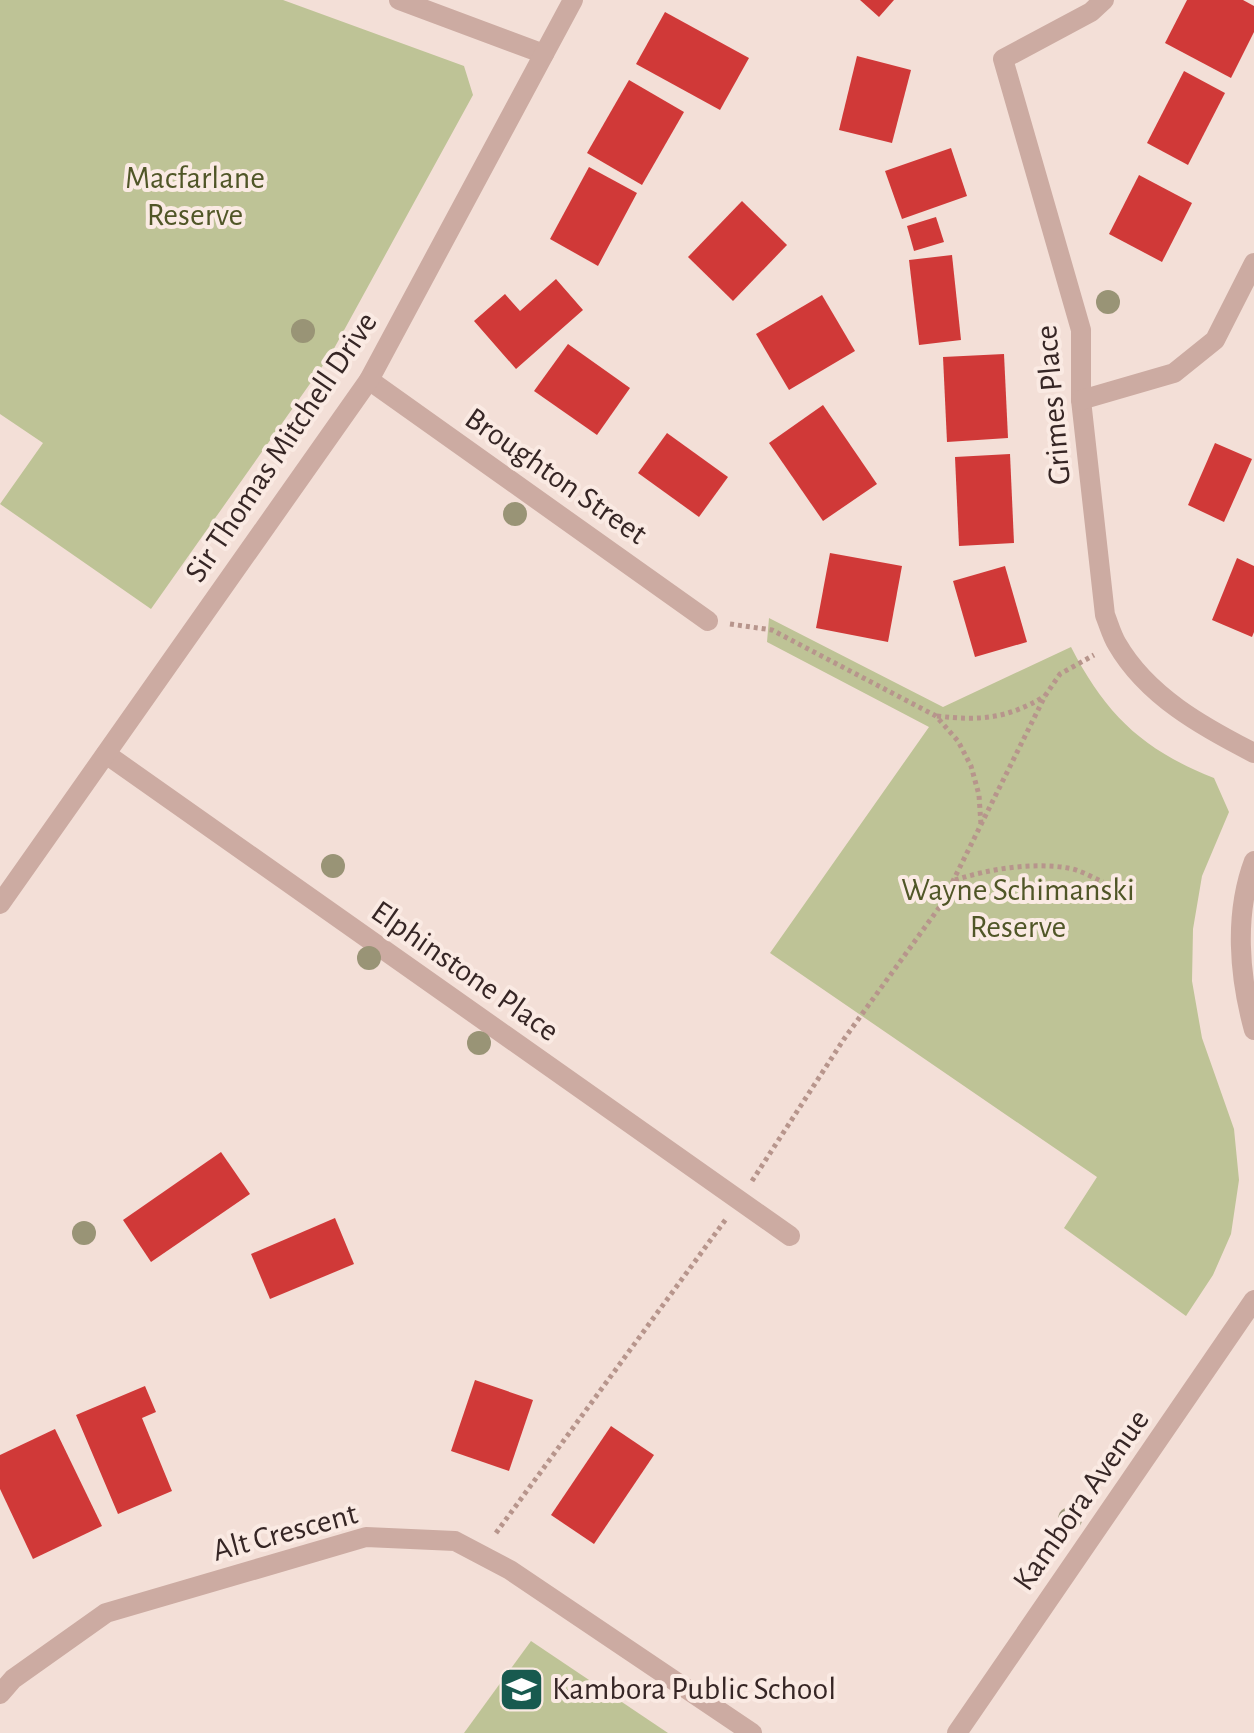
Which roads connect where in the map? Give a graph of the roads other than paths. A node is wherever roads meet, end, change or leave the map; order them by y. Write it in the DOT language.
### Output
graph roads {
  1 [pos="399,0"];
  2 [pos="573,0"];
  3 [pos="1104,0"];
  4 [pos="544,54"];
  5 [pos="1254,263"];
  6 [pos="369,380"];
  7 [pos="1081,400"];
  8 [pos="708,621"];
  9 [pos="1254,753"];
  10 [pos="106,754"];
  11 [pos="1254,861"];
  12 [pos="0,904"];
  13 [pos="1254,1030"];
  14 [pos="790,1236"];
  15 [pos="1254,1300"];
  16 [pos="0,1694"];
  17 [pos="752,1733"];
  18 [pos="957,1733"];
  1 -- 4 [label="street"];
  2 -- 4 [label="street, Sir Thomas Mitchell Drive"];
  3 -- 7 [label="street, Grimes Place"];
  4 -- 6 [label="street, Sir Thomas Mitchell Drive"];
  5 -- 7 [label="street"];
  6 -- 8 [label="street, Broughton Street"];
  6 -- 10 [label="street, Sir Thomas Mitchell Drive"];
  7 -- 9 [label="street, Grimes Place"];
  10 -- 12 [label="street, Sir Thomas Mitchell Drive"];
  10 -- 14 [label="street, Elphinstone Place"];
  11 -- 13 [label="street"];
  15 -- 18 [label="street, Kambora Avenue"];
  16 -- 17 [label="street, Alt Crescent"];
}
